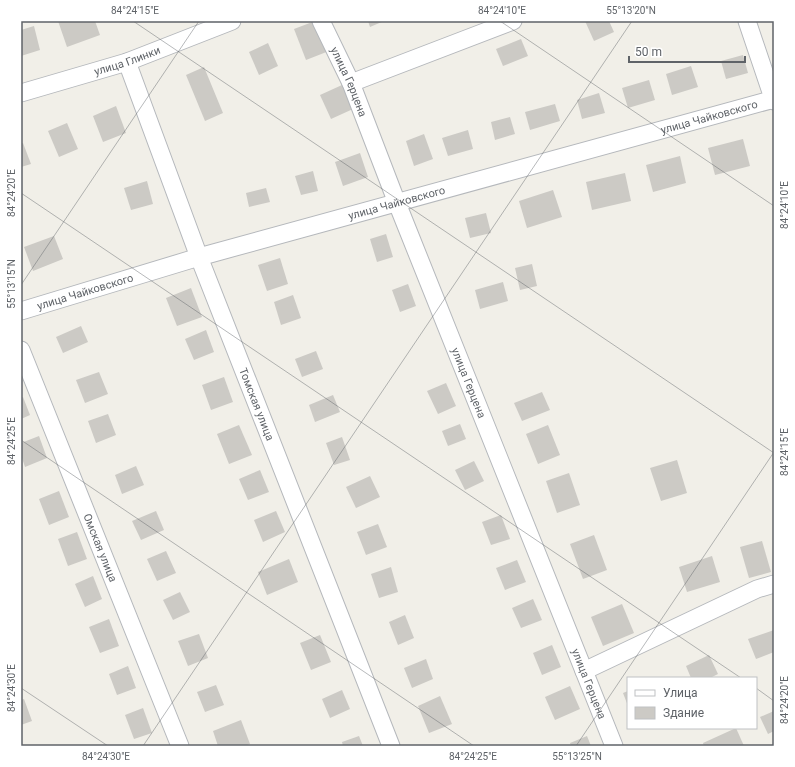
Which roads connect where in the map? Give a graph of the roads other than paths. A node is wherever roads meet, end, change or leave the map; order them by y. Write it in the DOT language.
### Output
graph roads {
  1 [pos="232,21"];
  2 [pos="321,21"];
  3 [pos="513,21"];
  4 [pos="747,21"];
  5 [pos="127,62"];
  6 [pos="351,83"];
  7 [pos="21,93"];
  8 [pos="774,100"];
  9 [pos="397,203"];
  10 [pos="199,257"];
  11 [pos="21,310"];
  12 [pos="21,350"];
  13 [pos="774,584"];
  14 [pos="584,671"];
  15 [pos="180,746"];
  16 [pos="391,746"];
  17 [pos="614,746"];
  1 -- 5 [label="street, улица Глинки"];
  2 -- 6 [label="street, улица Герцена"];
  3 -- 6 [label="street"];
  4 -- 8 [label="street"];
  5 -- 7 [label="street, улица Глинки"];
  5 -- 10 [label="street, Томская улица"];
  6 -- 9 [label="street, улица Герцена"];
  8 -- 9 [label="street, улица Чайковского"];
  9 -- 10 [label="street, улица Чайковского"];
  9 -- 14 [label="street, улица Герцена"];
  10 -- 11 [label="street, улица Чайковского"];
  10 -- 16 [label="street, Томская улица"];
  12 -- 15 [label="street, Омская улица"];
  13 -- 14 [label="street"];
  14 -- 17 [label="street, улица Герцена"];
}
